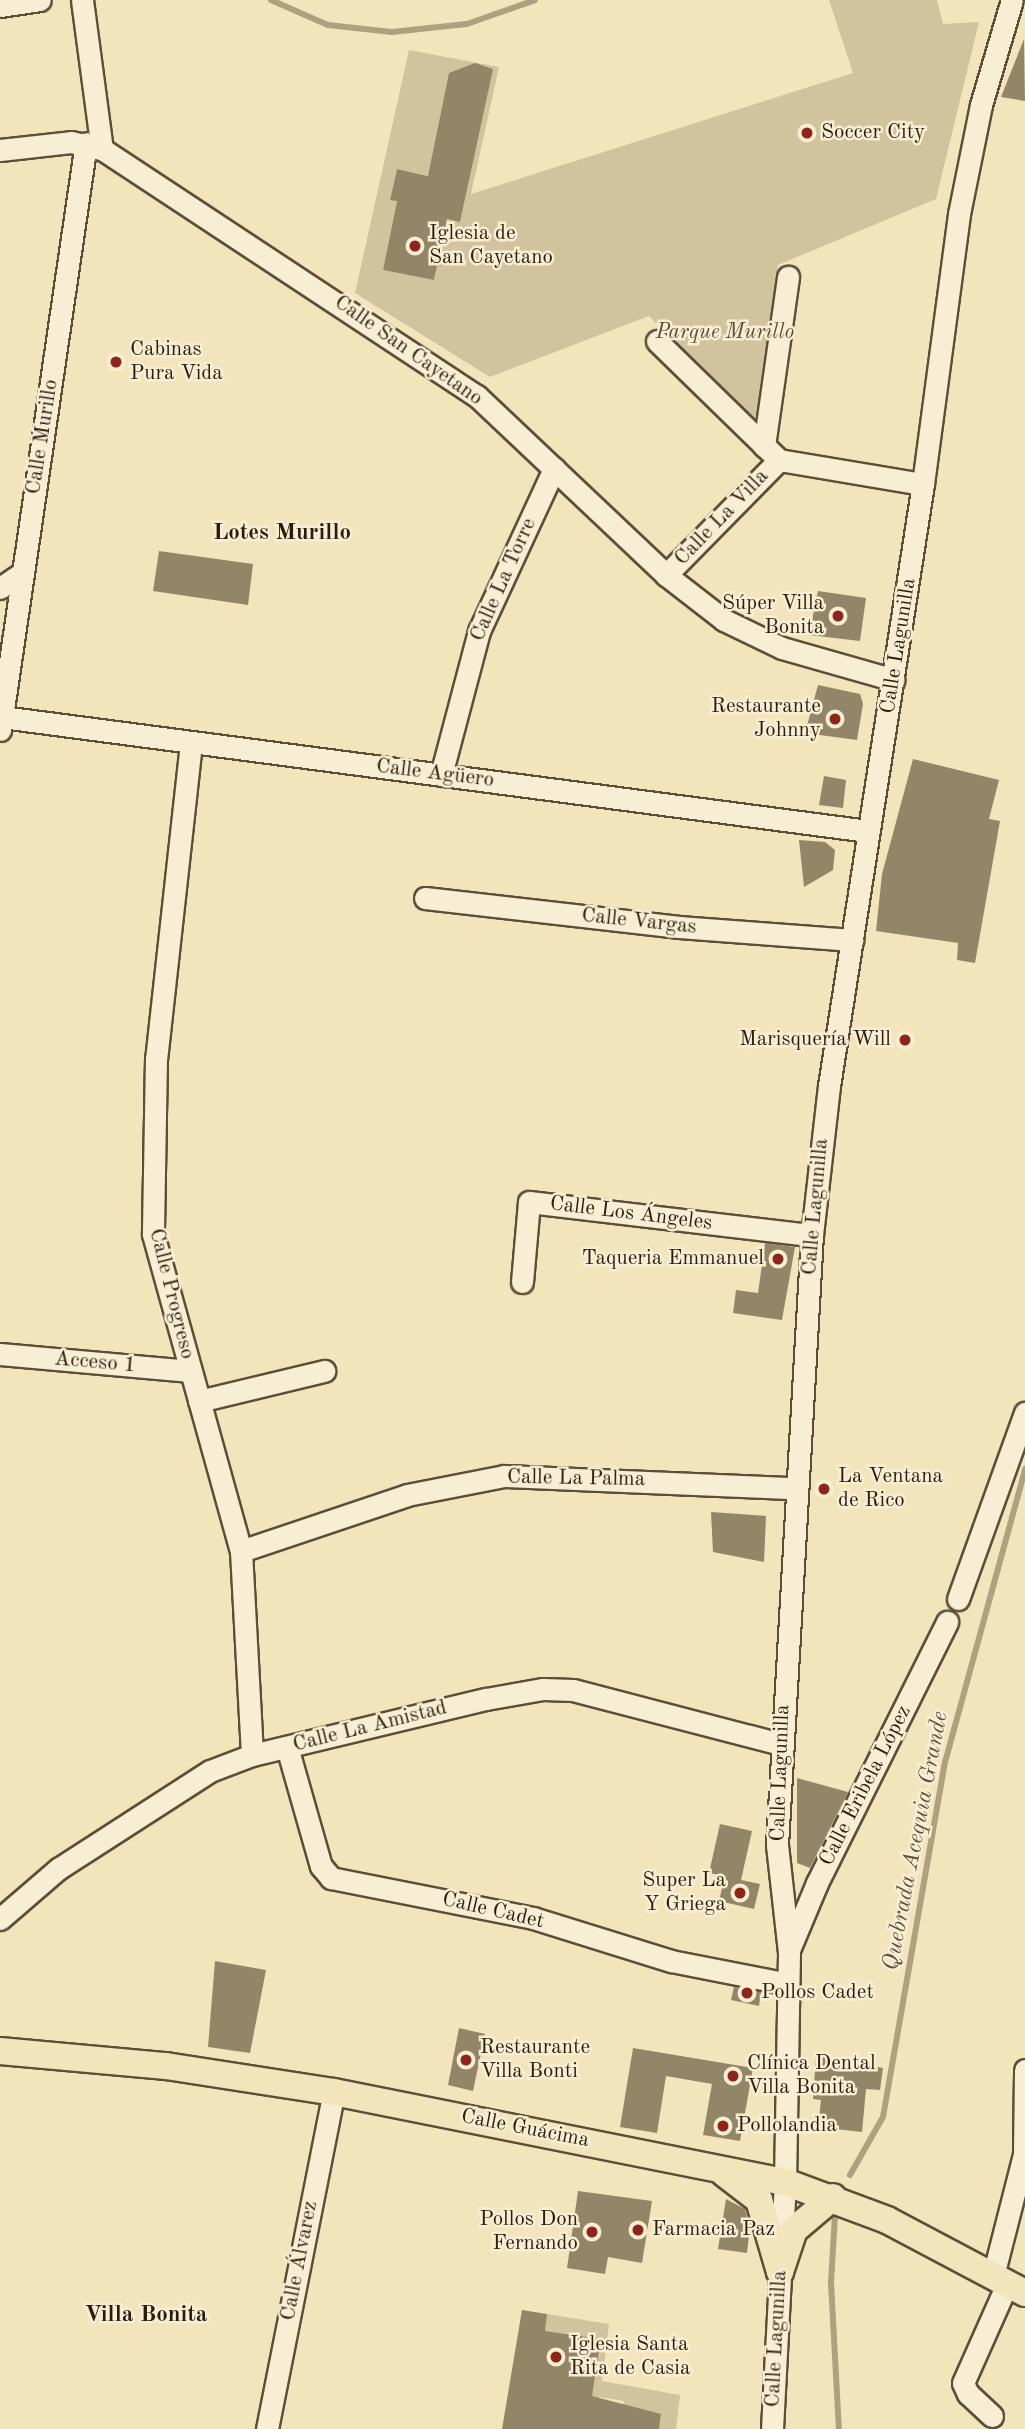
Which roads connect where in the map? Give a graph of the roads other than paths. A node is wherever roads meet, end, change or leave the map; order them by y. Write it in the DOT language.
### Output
graph roads {
  1 [pos="40,0"];
  2 [pos="82,0"];
  3 [pos="1012,0"];
  4 [pos="0,6"];
  5 [pos="94,146"];
  6 [pos="0,149"];
  7 [pos="789,277"];
  8 [pos="657,341"];
  9 [pos="771,453"];
  10 [pos="554,469"];
  11 [pos="923,484"];
  12 [pos="22,573"];
  13 [pos="666,575"];
  14 [pos="0,588"];
  15 [pos="894,680"];
  16 [pos="1,724"];
  17 [pos="191,743"];
  18 [pos="440,775"];
  19 [pos="868,831"];
  20 [pos="425,898"];
  21 [pos="853,940"];
  22 [pos="812,1236"];
  23 [pos="522,1282"];
  24 [pos="0,1354"];
  25 [pos="190,1371"];
  26 [pos="324,1371"];
  27 [pos="199,1401"];
  28 [pos="1025,1413"];
  29 [pos="796,1488"];
  30 [pos="241,1551"];
  31 [pos="958,1598"];
  32 [pos="947,1622"];
  33 [pos="781,1744"];
  34 [pos="287,1747"];
  35 [pos="252,1755"];
  36 [pos="0,1919"];
  37 [pos="789,1952"];
  38 [pos="788,1984"];
  39 [pos="0,2051"];
  40 [pos="1025,2070"];
  41 [pos="334,2092"];
  42 [pos="712,2166"];
  43 [pos="785,2182"];
  44 [pos="844,2201"];
  45 [pos="780,2272"];
  46 [pos="1008,2284"];
  47 [pos="992,2416"];
  48 [pos="267,2429"];
  49 [pos="772,2429"];
  1 -- 4 [label="street"];
  2 -- 5 [label="street, Calle Murillo"];
  3 -- 11 [label="street, Calle Lagunilla"];
  5 -- 6 [label="street"];
  5 -- 10 [label="street, Calle San Cayetano"];
  5 -- 12 [label="street, Calle Murillo"];
  7 -- 9 [label="street"];
  8 -- 9 [label="street, Calle La Villa"];
  9 -- 11 [label="street, Calle La Villa"];
  9 -- 13 [label="street, Calle La Villa"];
  10 -- 13 [label="street, Calle San Cayetano"];
  10 -- 18 [label="street, Calle La Torre"];
  11 -- 15 [label="street, Calle Lagunilla"];
  12 -- 14 [label="street"];
  12 -- 16 [label="street, Calle Murillo"];
  13 -- 15 [label="street, Calle San Cayetano"];
  15 -- 19 [label="street, Calle Lagunilla"];
  16 -- 17 [label="street, Calle Agüero"];
  17 -- 18 [label="street, Calle Agüero"];
  17 -- 25 [label="street, Calle Progreso"];
  18 -- 19 [label="street, Calle Agüero"];
  19 -- 21 [label="street, Calle Lagunilla"];
  20 -- 21 [label="street, Calle Vargas"];
  21 -- 22 [label="street, Calle Lagunilla"];
  22 -- 23 [label="street, Calle Los Ángeles"];
  22 -- 29 [label="street, Calle Lagunilla"];
  24 -- 25 [label="street, Acceso 1"];
  25 -- 27 [label="street, Calle Progreso"];
  26 -- 27 [label="street"];
  27 -- 30 [label="street, Calle Progreso"];
  28 -- 31 [label="street"];
  29 -- 30 [label="street, Calle La Palma"];
  29 -- 33 [label="street, Calle Lagunilla"];
  30 -- 35 [label="street, Calle Progreso"];
  32 -- 37 [label="street, Calle Eribela López"];
  33 -- 34 [label="street, Calle La Amistad"];
  33 -- 37 [label="street, Calle Lagunilla"];
  34 -- 35 [label="street, Calle La Amistad"];
  34 -- 38 [label="street, Calle Cadet"];
  35 -- 36 [label="street, Calle La Amistad"];
  37 -- 38 [label="street, Calle Lagunilla"];
  38 -- 43 [label="street, Calle Lagunilla"];
  39 -- 41 [label="main road, Calle Guácima"];
  40 -- 46 [label="street"];
  41 -- 42 [label="main road, Calle Guácima"];
  41 -- 48 [label="street, Calle Álvarez"];
  42 -- 43 [label="main road, Calle Guácima"];
  42 -- 45 [label="main road"];
  43 -- 44 [label="main road, Calle Guácima"];
  43 -- 45 [label="street, Calle Lagunilla"];
  44 -- 45 [label="main road"];
  44 -- 46 [label="main road, Calle Guácima"];
  45 -- 49 [label="street, Calle Lagunilla"];
  46 -- 47 [label="street"];
}
